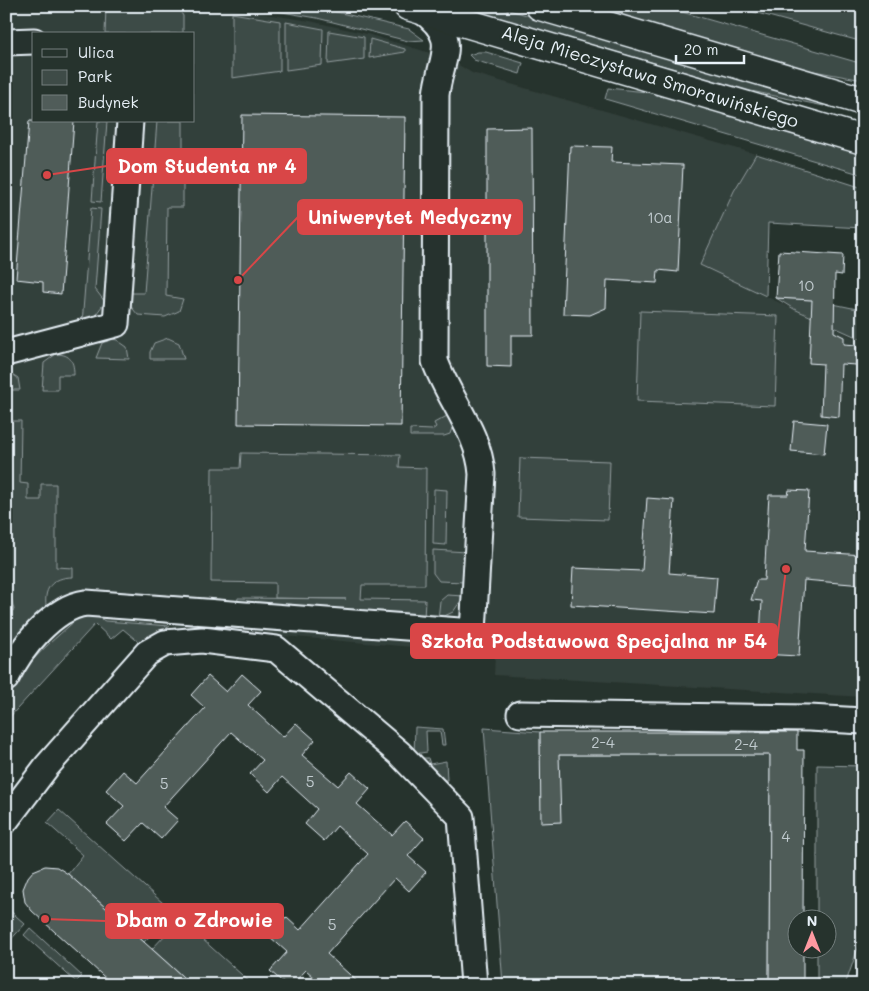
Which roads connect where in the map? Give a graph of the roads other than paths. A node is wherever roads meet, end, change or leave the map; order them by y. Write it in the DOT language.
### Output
graph roads {
  1 [pos="540,6"];
  2 [pos="415,8"];
  3 [pos="495,30"];
  4 [pos="32,41"];
  5 [pos="6,42"];
  6 [pos="446,54"];
  7 [pos="863,101"];
  8 [pos="130,122"];
  9 [pos="863,140"];
  10 [pos="6,353"];
  11 [pos="6,678"];
  12 [pos="520,714"];
  13 [pos="863,721"];
  14 [pos="6,820"];
  15 [pos="474,985"];
  1 -- 7 [label="main road, Aleja Mieczysława Smorawińskiego"];
  2 -- 3 [label="main road, Aleja Mieczysława Smorawińskiego"];
  2 -- 6 [label="lane"];
  3 -- 6 [label="lane"];
  3 -- 9 [label="main road, Aleja Mieczysława Smorawińskiego"];
  4 -- 5 [label="lane"];
  6 -- 11 [label="lane"];
  8 -- 10 [label="lane"];
  12 -- 13 [label="lane"];
  14 -- 15 [label="lane"];
}
